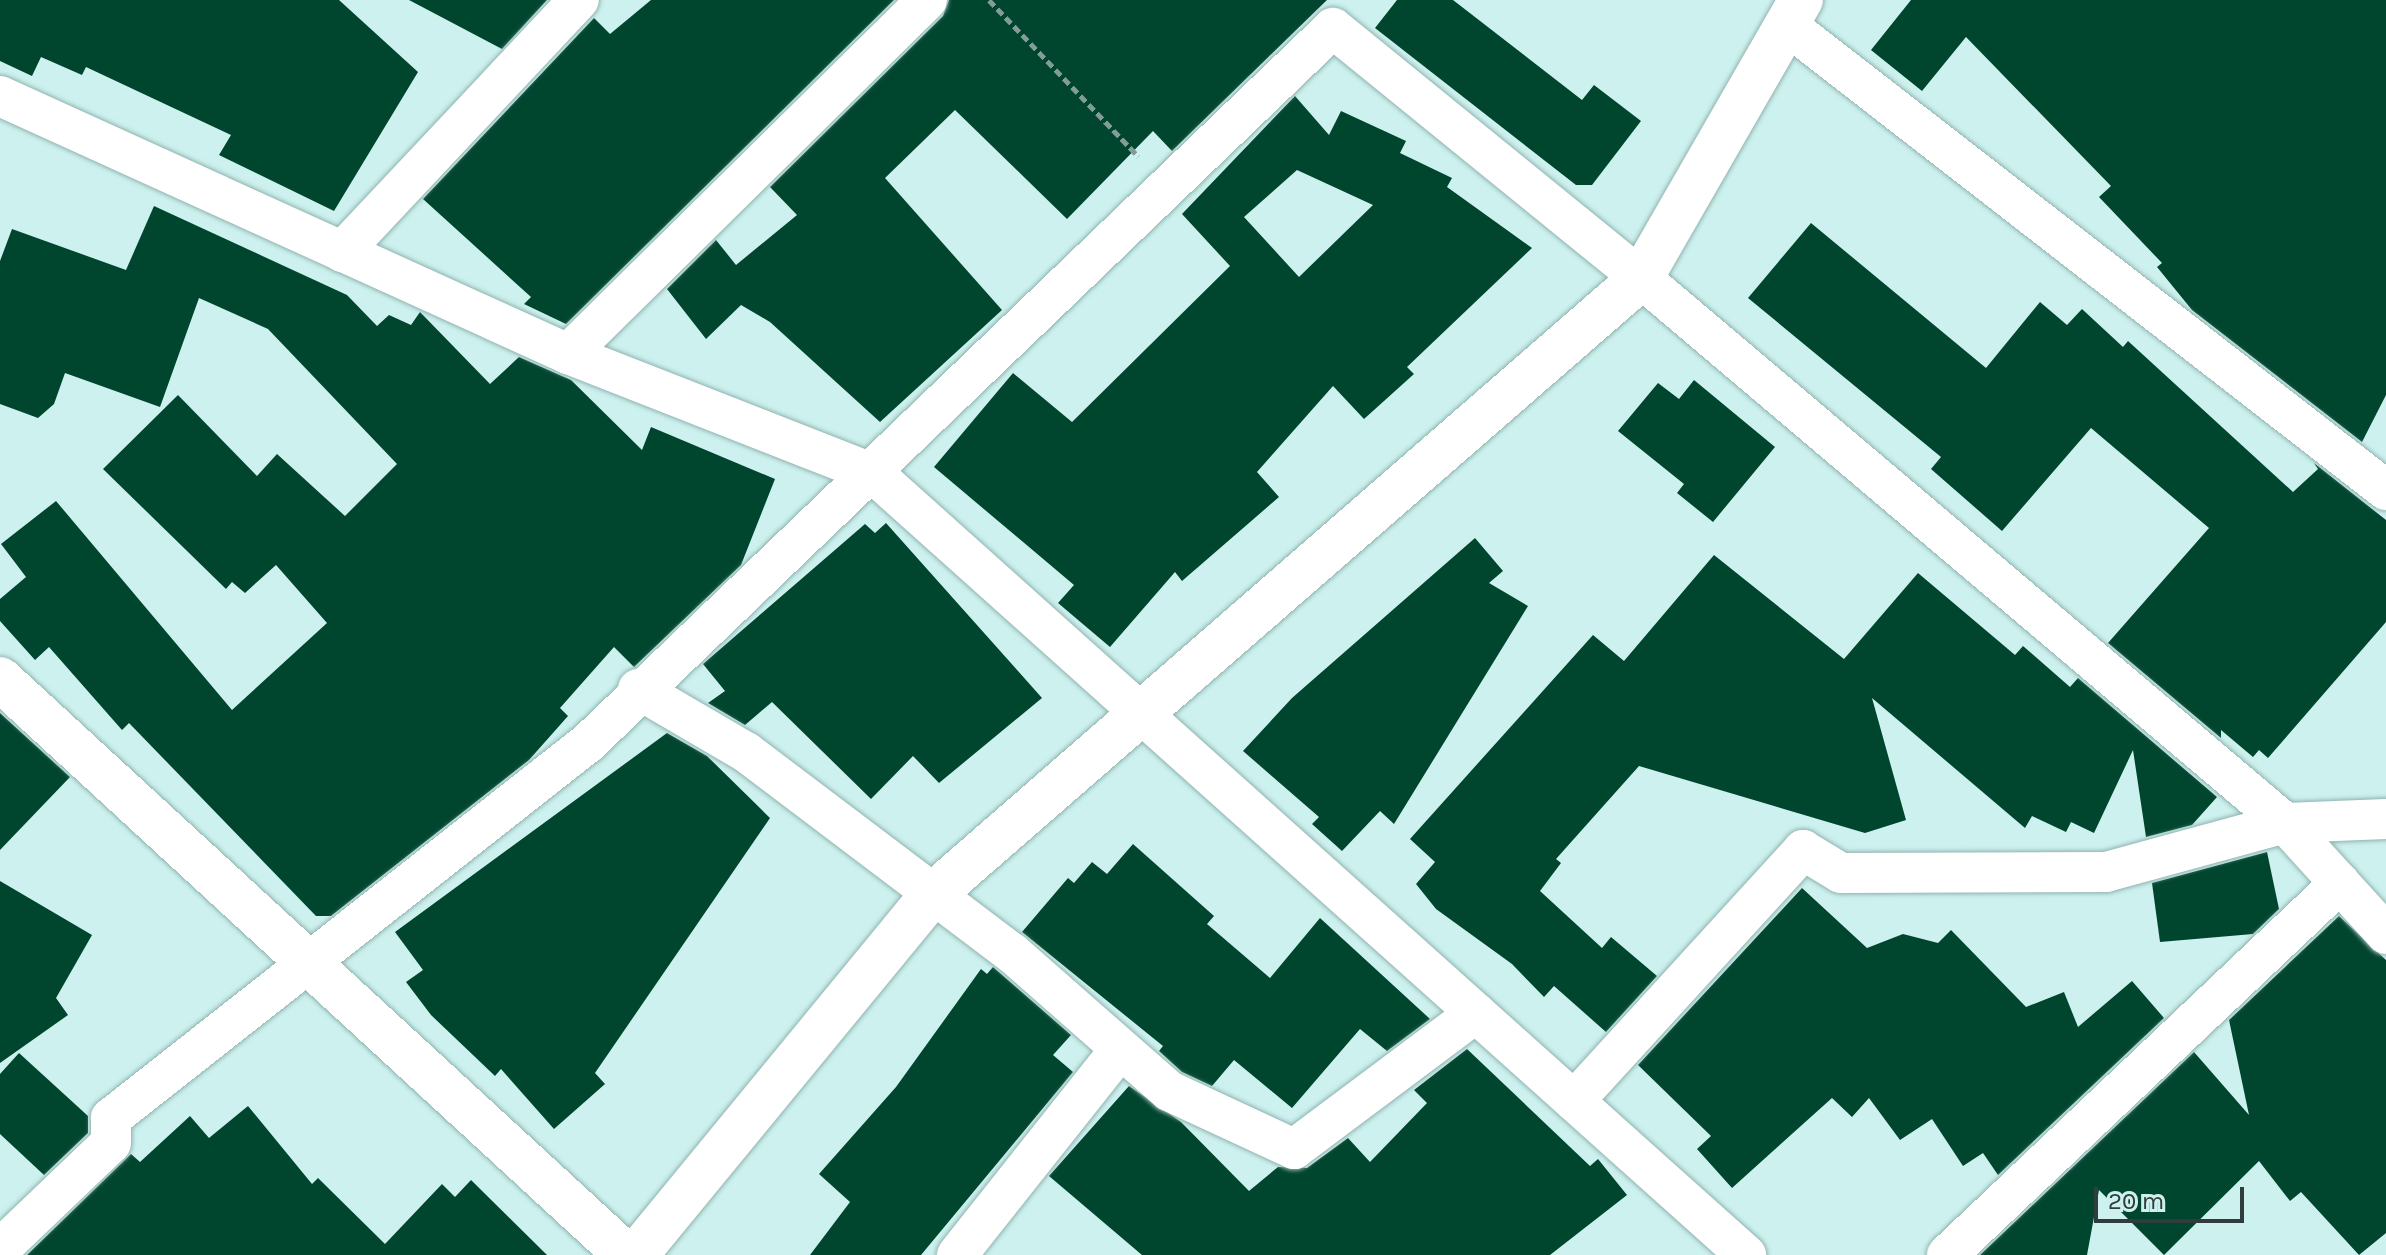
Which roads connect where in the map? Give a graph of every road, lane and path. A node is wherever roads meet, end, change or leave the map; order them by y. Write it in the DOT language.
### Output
graph roads {
  1 [pos="579,0"];
  2 [pos="927,0"];
  3 [pos="989,0"];
  4 [pos="1795,13"];
  5 [pos="0,96"];
  6 [pos="1165,185"];
  7 [pos="342,252"];
  8 [pos="1641,278"];
  9 [pos="568,354"];
  10 [pos="874,474"];
  11 [pos="2386,490"];
  12 [pos="0,679"];
  13 [pos="638,689"];
  14 [pos="1136,714"];
  15 [pos="2386,819"];
  16 [pos="2285,823"];
  17 [pos="2340,883"];
  18 [pos="930,897"];
  19 [pos="2386,934"];
  20 [pos="312,960"];
  21 [pos="1476,1013"];
  22 [pos="1118,1052"];
  23 [pos="1574,1101"];
  24 [pos="0,1249"];
  25 [pos="626,1255"];
  26 [pos="636,1255"];
  27 [pos="957,1255"];
  28 [pos="1746,1255"];
  29 [pos="1947,1255"];
  1 -- 7 [label="street"];
  2 -- 9 [label="street"];
  3 -- 6 [label="path"];
  4 -- 8 [label="street"];
  4 -- 11 [label="street"];
  5 -- 7 [label="street"];
  6 -- 8 [label="street"];
  6 -- 10 [label="street"];
  7 -- 9 [label="street"];
  8 -- 14 [label="street"];
  8 -- 16 [label="street"];
  9 -- 10 [label="street"];
  10 -- 13 [label="street"];
  10 -- 14 [label="street"];
  12 -- 20 [label="street"];
  13 -- 18 [label="street"];
  13 -- 20 [label="street"];
  14 -- 18 [label="street"];
  14 -- 21 [label="street"];
  15 -- 16 [label="street"];
  16 -- 17 [label="street"];
  16 -- 23 [label="street"];
  17 -- 19 [label="street"];
  17 -- 29 [label="street"];
  18 -- 22 [label="street"];
  18 -- 26 [label="street"];
  20 -- 24 [label="street"];
  20 -- 25 [label="street"];
  21 -- 22 [label="street"];
  21 -- 23 [label="street"];
  22 -- 27 [label="street"];
  23 -- 28 [label="street"];
}
